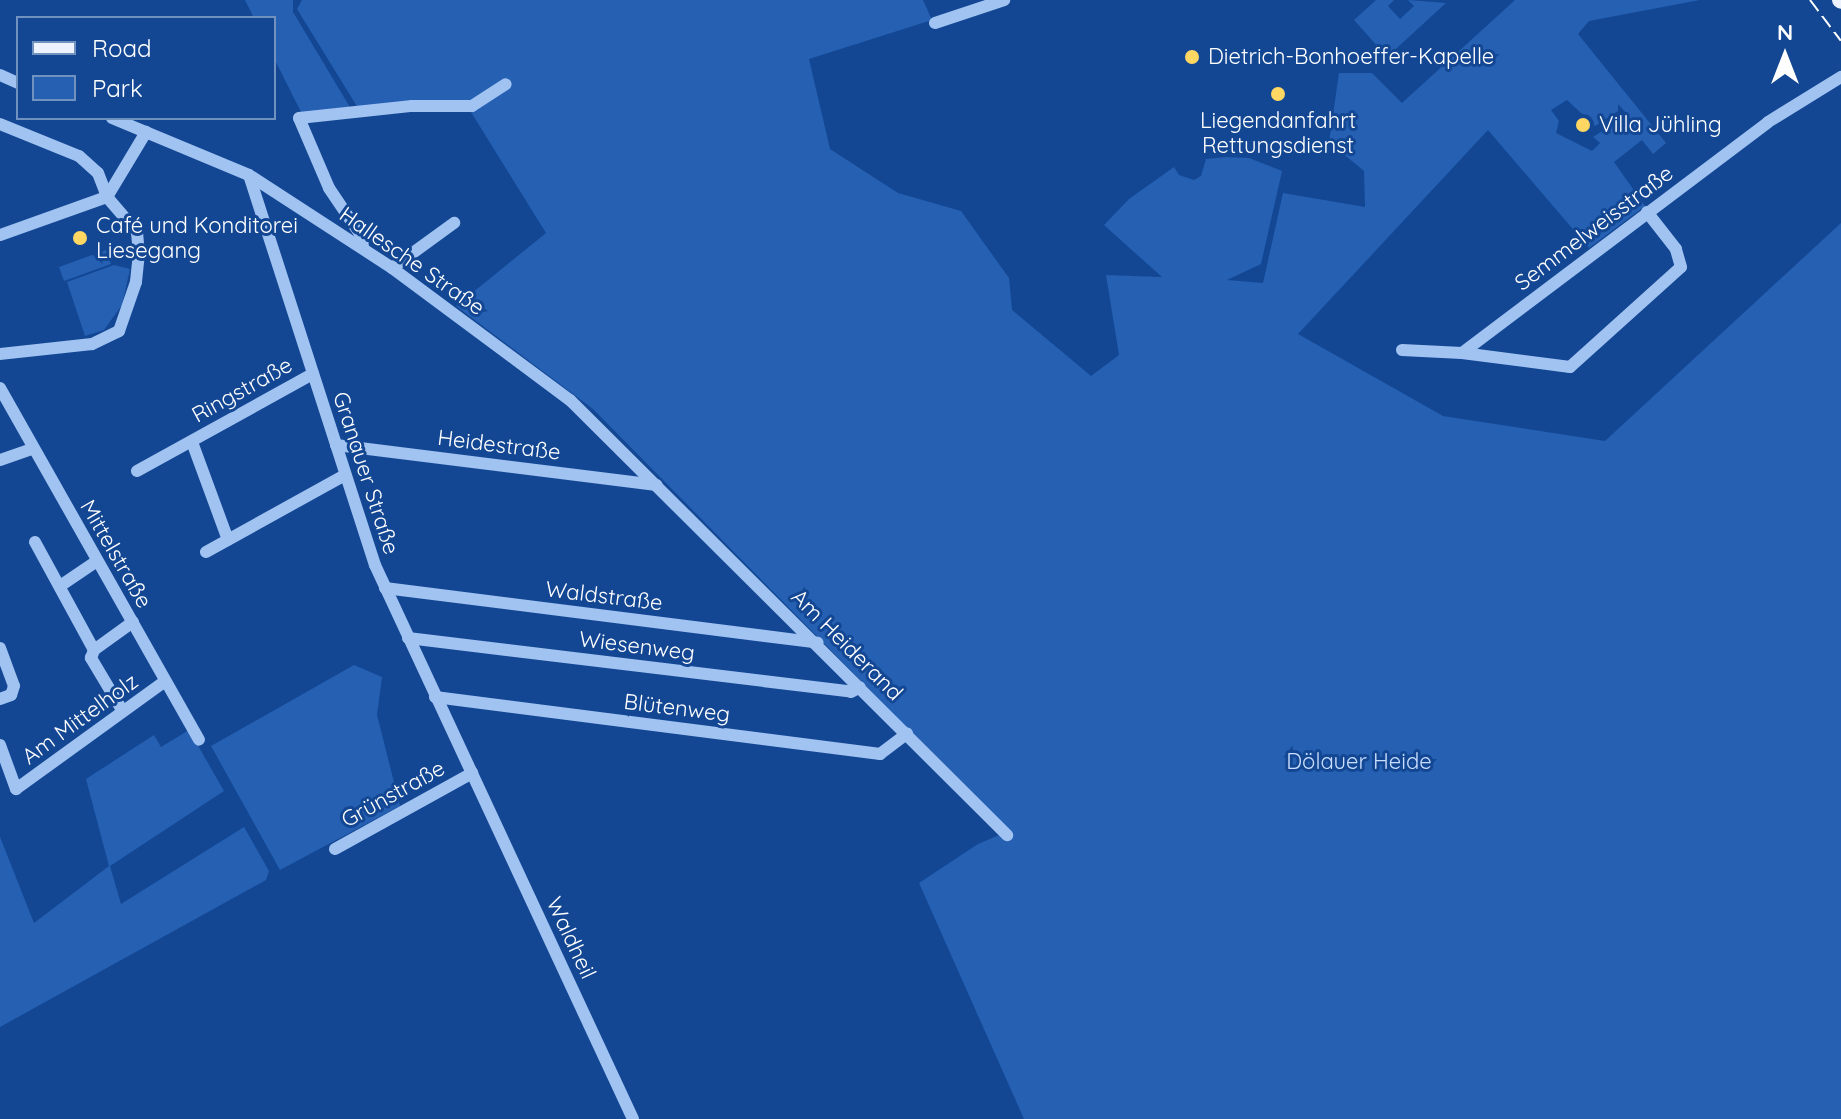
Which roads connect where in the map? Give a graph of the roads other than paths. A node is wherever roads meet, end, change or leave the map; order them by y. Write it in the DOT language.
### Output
graph roads {
  1 [pos="1004,0"];
  2 [pos="935,23"];
  3 [pos="1841,77"];
  4 [pos="506,84"];
  5 [pos="117,120"];
  6 [pos="0,124"];
  7 [pos="146,132"];
  8 [pos="249,175"];
  9 [pos="107,197"];
  10 [pos="1647,212"];
  11 [pos="454,223"];
  12 [pos="0,235"];
  13 [pos="363,248"];
  14 [pos="392,268"];
  15 [pos="1402,350"];
  16 [pos="1462,353"];
  17 [pos="0,354"];
  18 [pos="313,374"];
  19 [pos="0,388"];
  20 [pos="192,442"];
  21 [pos="336,445"];
  22 [pos="32,449"];
  23 [pos="0,460"];
  24 [pos="137,471"];
  25 [pos="345,475"];
  26 [pos="657,485"];
  27 [pos="228,540"];
  28 [pos="35,542"];
  29 [pos="206,552"];
  30 [pos="97,561"];
  31 [pos="60,586"];
  32 [pos="385,588"];
  33 [pos="133,622"];
  34 [pos="408,638"];
  35 [pos="819,643"];
  36 [pos="0,648"];
  37 [pos="94,650"];
  38 [pos="165,681"];
  39 [pos="860,687"];
  40 [pos="435,697"];
  41 [pos="0,699"];
  42 [pos="122,710"];
  43 [pos="907,734"];
  44 [pos="199,740"];
  45 [pos="0,745"];
  46 [pos="472,773"];
  47 [pos="1007,835"];
  48 [pos="335,849"];
  49 [pos="633,1119"];
  1 -- 2 [label="street"];
  3 -- 10 [label="street, Semmelweisstraße"];
  4 -- 13 [label="street"];
  5 -- 7 [label="street, Hallesche Straße"];
  6 -- 9 [label="street"];
  7 -- 8 [label="street, Hallesche Straße"];
  7 -- 9 [label="street"];
  8 -- 13 [label="street, Hallesche Straße"];
  8 -- 18 [label="street, Granauer Straße"];
  9 -- 12 [label="street"];
  9 -- 17 [label="street"];
  10 -- 16 [label="street, Semmelweisstraße"];
  10 -- 16 [label="street"];
  11 -- 14 [label="street"];
  13 -- 14 [label="street, Hallesche Straße"];
  14 -- 26 [label="street, Hallesche Straße"];
  15 -- 16 [label="street"];
  18 -- 20 [label="street, Ringstraße"];
  18 -- 21 [label="street, Granauer Straße"];
  19 -- 22 [label="street, Mittelstraße"];
  20 -- 24 [label="street, Ringstraße"];
  20 -- 27 [label="street, Ringstraße"];
  21 -- 25 [label="street, Granauer Straße"];
  21 -- 26 [label="street, Heidestraße"];
  22 -- 23 [label="street"];
  22 -- 30 [label="street, Mittelstraße"];
  25 -- 27 [label="street"];
  25 -- 32 [label="street, Granauer Straße"];
  26 -- 35 [label="street, Am Heiderand"];
  27 -- 29 [label="street"];
  28 -- 31 [label="street"];
  30 -- 31 [label="street"];
  30 -- 33 [label="street, Mittelstraße"];
  31 -- 37 [label="street"];
  32 -- 34 [label="street, Granauer Straße"];
  32 -- 35 [label="street, Waldstraße"];
  33 -- 37 [label="street"];
  33 -- 38 [label="street, Mittelstraße"];
  34 -- 39 [label="street, Wiesenweg"];
  34 -- 40 [label="street, Granauer Straße"];
  35 -- 39 [label="street, Am Heiderand"];
  36 -- 41 [label="street"];
  37 -- 42 [label="street"];
  38 -- 42 [label="street, Am Mittelholz"];
  38 -- 44 [label="street, Mittelstraße"];
  39 -- 43 [label="street, Am Heiderand"];
  40 -- 43 [label="street, Blütenweg"];
  40 -- 46 [label="street, Granauer Straße"];
  42 -- 45 [label="street, Am Mittelholz"];
  43 -- 47 [label="street, Am Heiderand"];
  46 -- 48 [label="street, Grünstraße"];
  46 -- 49 [label="street, Waldheil"];
}
